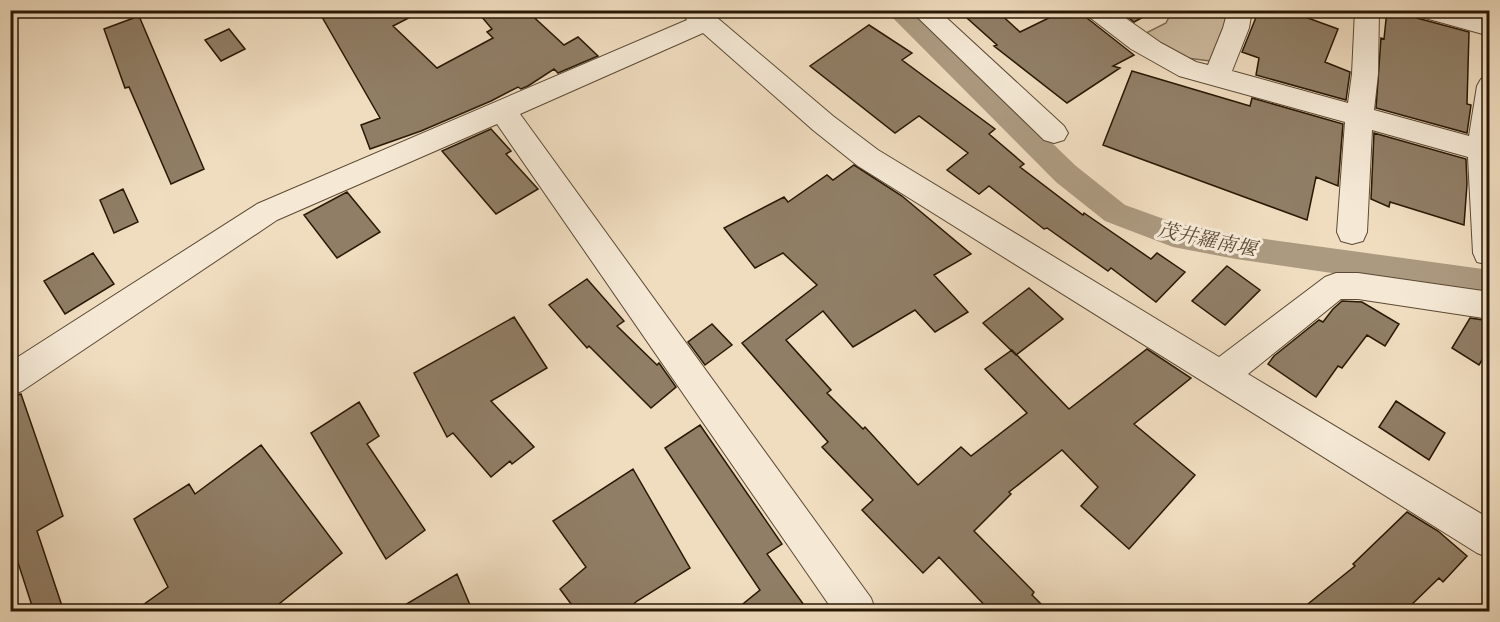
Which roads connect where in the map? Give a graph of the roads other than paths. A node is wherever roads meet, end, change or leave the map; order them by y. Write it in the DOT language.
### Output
graph roads {
  1 [pos="922,10"];
  2 [pos="1096,10"];
  3 [pos="1240,10"];
  4 [pos="1367,10"];
  5 [pos="1427,10"];
  6 [pos="699,16"];
  7 [pos="1490,27"];
  8 [pos="1216,78"];
  9 [pos="1490,86"];
  10 [pos="503,111"];
  11 [pos="1359,117"];
  12 [pos="1054,133"];
  13 [pos="1486,151"];
  14 [pos="1352,232"];
  15 [pos="1488,253"];
  16 [pos="1490,306"];
  17 [pos="1222,375"];
  18 [pos="10,380"];
  19 [pos="1490,540"];
  20 [pos="857,612"];
  1 -- 12 [label="street"];
  2 -- 8 [label="street"];
  3 -- 8 [label="street"];
  4 -- 11 [label="street"];
  5 -- 7 [label="street"];
  6 -- 10 [label="street"];
  6 -- 17 [label="street"];
  8 -- 11 [label="street"];
  9 -- 13 [label="street"];
  10 -- 18 [label="street"];
  10 -- 20 [label="street"];
  11 -- 13 [label="street"];
  11 -- 14 [label="street"];
  13 -- 15 [label="street"];
  16 -- 17 [label="street"];
  17 -- 19 [label="street"];
}
